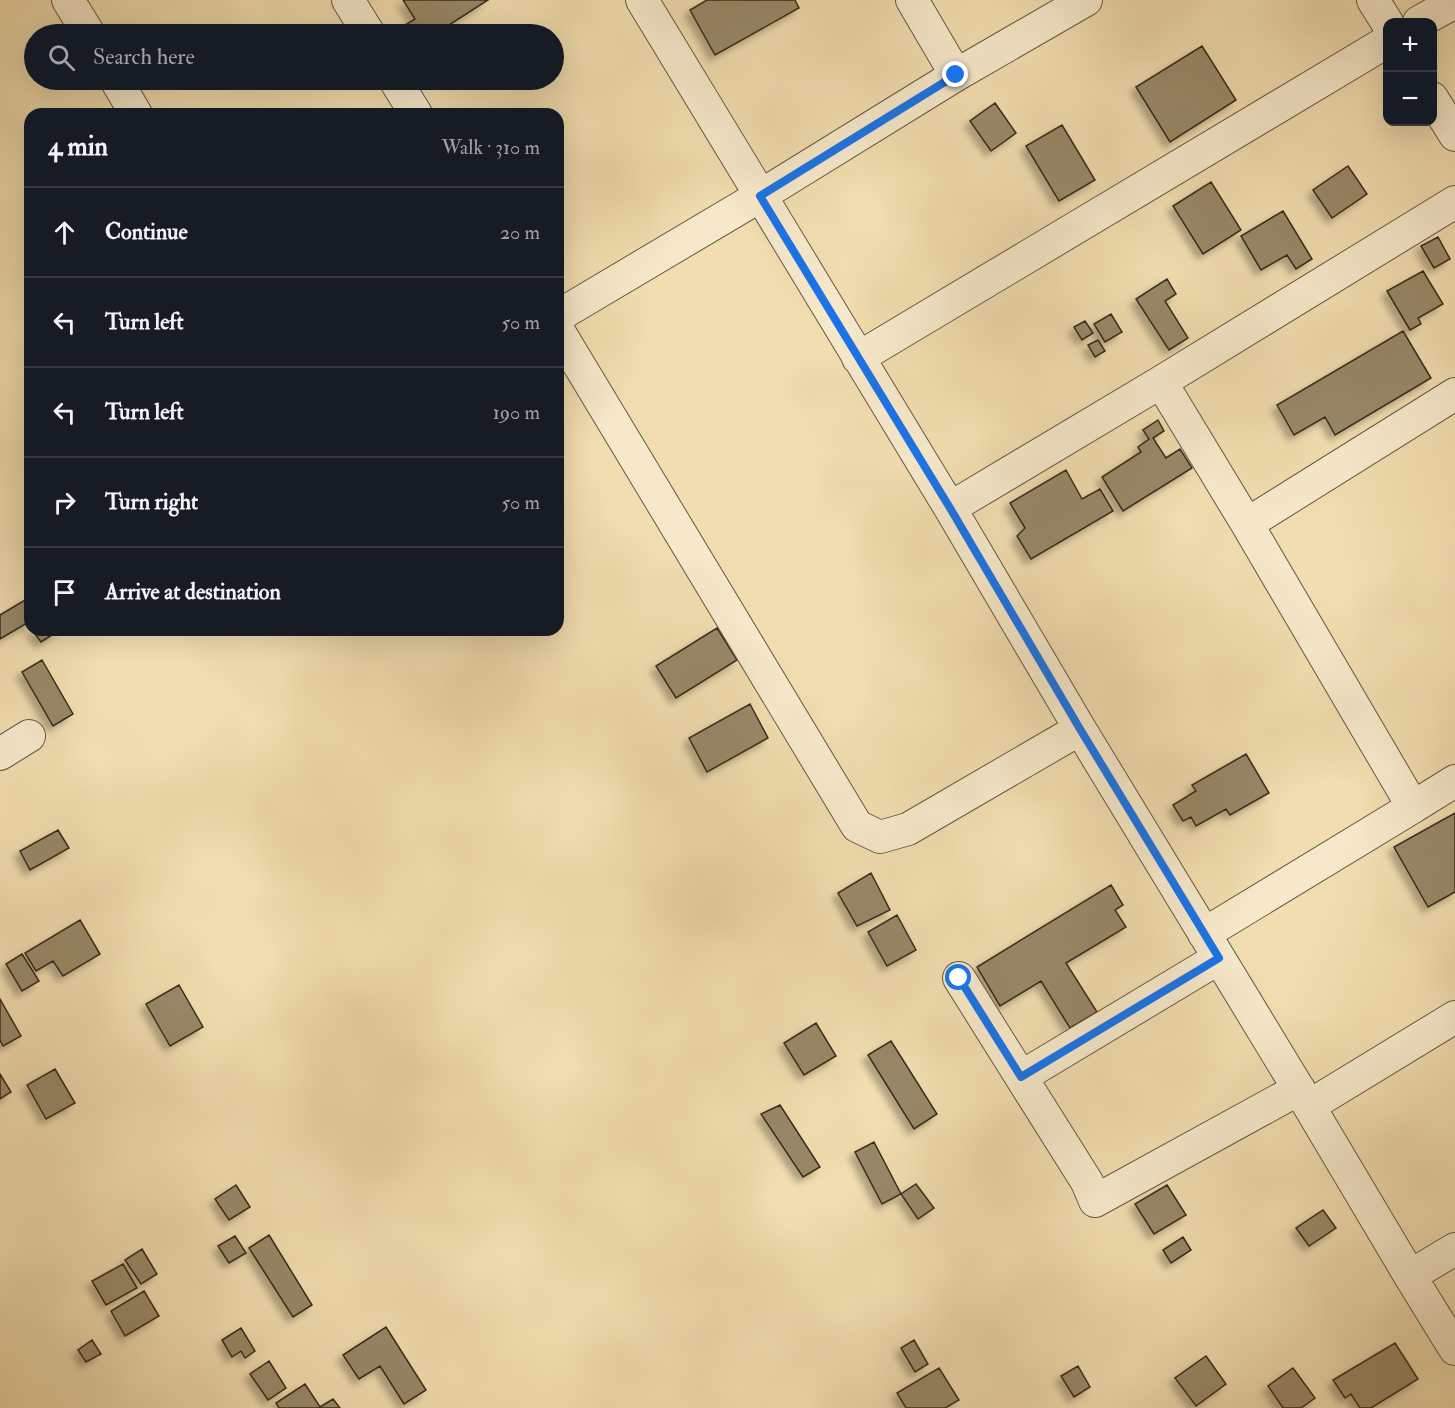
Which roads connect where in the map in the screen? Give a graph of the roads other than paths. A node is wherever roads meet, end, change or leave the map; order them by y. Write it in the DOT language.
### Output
graph roads {
  1 [pos="68,0"];
  2 [pos="348,0"];
  3 [pos="642,0"];
  4 [pos="912,0"];
  5 [pos="1086,0"];
  6 [pos="1373,0"];
  7 [pos="1455,2"];
  8 [pos="1384,18"];
  9 [pos="1426,18"];
  10 [pos="82,24"];
  11 [pos="363,24"];
  12 [pos="1383,44"];
  13 [pos="956,75"];
  14 [pos="122,90"];
  15 [pos="401,90"];
  16 [pos="1437,106"];
  17 [pos="132,108"];
  18 [pos="412,108"];
  19 [pos="1455,135"];
  20 [pos="760,196"];
  21 [pos="1455,202"];
  22 [pos="564,312"];
  23 [pos="564,340"];
  24 [pos="858,358"];
  25 [pos="1161,382"];
  26 [pos="1455,394"];
  27 [pos="950,508"];
  28 [pos="1247,524"];
  29 [pos="1080,729"];
  30 [pos="29,736"];
  31 [pos="0,754"];
  32 [pos="1455,781"];
  33 [pos="1413,807"];
  34 [pos="1211,946"];
  35 [pos="959,978"];
  36 [pos="1455,1017"];
  37 [pos="1021,1077"];
  38 [pos="1304,1097"];
  39 [pos="1455,1249"];
  40 [pos="1410,1276"];
  41 [pos="1455,1349"];
  1 -- 10 [label="street"];
  2 -- 11 [label="street"];
  3 -- 20 [label="street"];
  4 -- 13 [label="street"];
  5 -- 13 [label="street"];
  6 -- 8 [label="street"];
  7 -- 9 [label="street"];
  12 -- 24 [label="street"];
  13 -- 20 [label="street"];
  14 -- 17 [label="street"];
  15 -- 18 [label="street"];
  16 -- 19 [label="street"];
  20 -- 22 [label="street"];
  20 -- 24 [label="street"];
  21 -- 25 [label="street"];
  23 -- 29 [label="street"];
  24 -- 27 [label="street"];
  25 -- 27 [label="street"];
  25 -- 28 [label="street"];
  26 -- 28 [label="street"];
  27 -- 29 [label="street"];
  28 -- 33 [label="street"];
  29 -- 34 [label="street"];
  30 -- 31 [label="street"];
  32 -- 33 [label="street"];
  33 -- 34 [label="street"];
  34 -- 37 [label="street"];
  34 -- 38 [label="street"];
  35 -- 37 [label="street"];
  36 -- 38 [label="street"];
  37 -- 38 [label="street"];
  38 -- 40 [label="street"];
  39 -- 40 [label="street"];
  40 -- 41 [label="street"];
}
